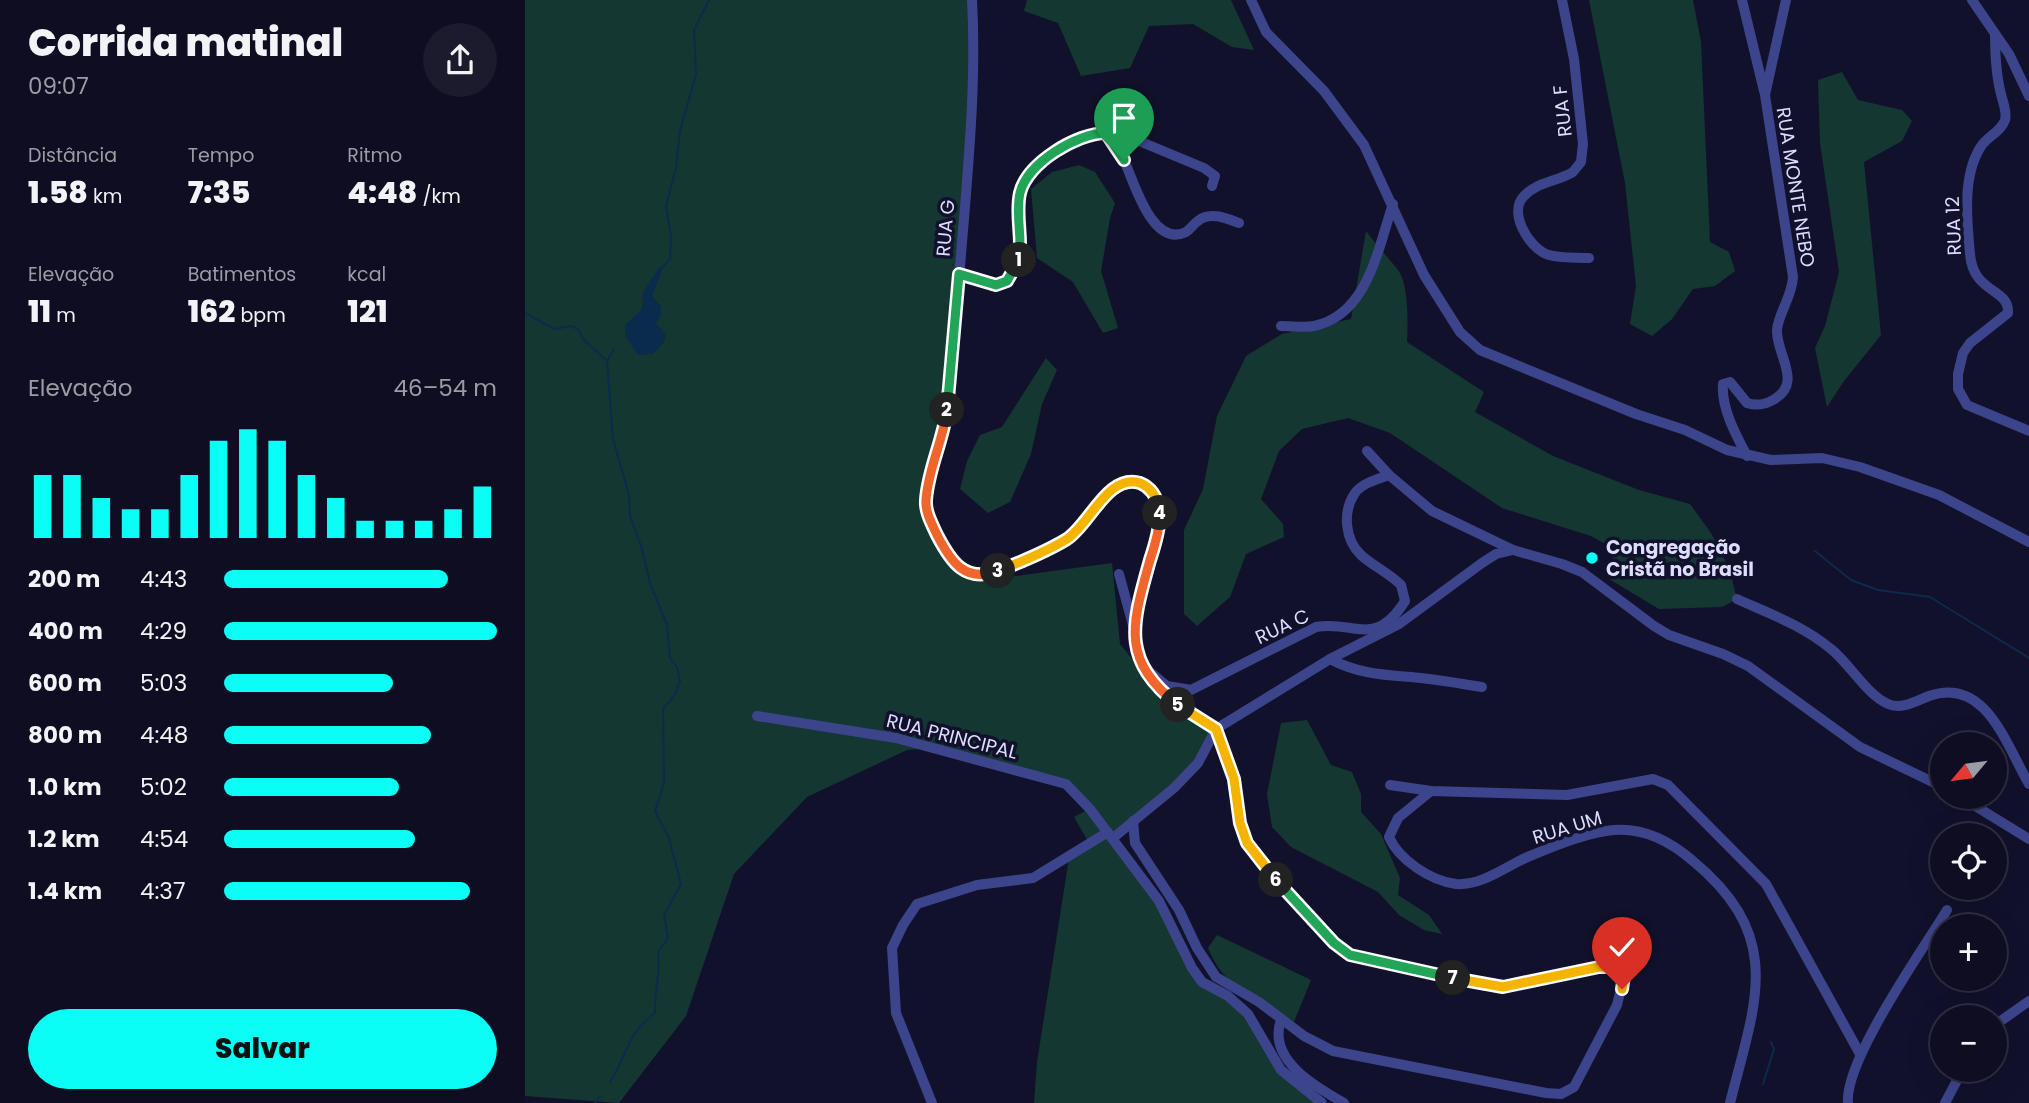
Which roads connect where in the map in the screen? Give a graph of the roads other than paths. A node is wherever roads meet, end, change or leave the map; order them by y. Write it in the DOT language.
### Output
graph roads {
  1 [pos="972,0"];
  2 [pos="1251,0"];
  3 [pos="1562,0"];
  4 [pos="1742,0"];
  5 [pos="1786,0"];
  6 [pos="1972,0"];
  7 [pos="1995,34"];
  8 [pos="1765,95"];
  9 [pos="2029,96"];
  10 [pos="1106,133"];
  11 [pos="1212,186"];
  12 [pos="1393,204"];
  13 [pos="1239,223"];
  14 [pos="1589,258"];
  15 [pos="959,274"];
  16 [pos="1281,326"];
  17 [pos="2029,431"];
  18 [pos="1367,451"];
  19 [pos="1747,456"];
  20 [pos="1389,475"];
  21 [pos="2029,542"];
  22 [pos="1513,550"];
  23 [pos="1119,574"];
  24 [pos="1737,599"];
  25 [pos="1135,633"];
  26 [pos="1137,654"];
  27 [pos="1330,659"];
  28 [pos="1482,688"];
  29 [pos="757,716"];
  30 [pos="1216,729"];
  31 [pos="1930,781"];
  32 [pos="2029,784"];
  33 [pos="1389,785"];
  34 [pos="1431,791"];
  35 [pos="1980,809"];
  36 [pos="1133,821"];
  37 [pos="1110,835"];
  38 [pos="2029,839"];
  39 [pos="1947,910"];
  40 [pos="2029,1002"];
  41 [pos="2007,1017"];
  42 [pos="1281,1020"];
  43 [pos="1860,1054"];
  44 [pos="1956,1082"];
  45 [pos="932,1103"];
  46 [pos="1322,1103"];
  47 [pos="1344,1103"];
  48 [pos="1730,1103"];
  49 [pos="1848,1103"];
  50 [pos="1945,1103"];
  1 -- 15 [label="street, RUA G"];
  2 -- 12 [label="street"];
  3 -- 14 [label="street, RUA F"];
  4 -- 8 [label="street"];
  5 -- 8 [label="street, RUA MONTE NEBO"];
  6 -- 7 [label="street"];
  7 -- 9 [label="street"];
  7 -- 17 [label="street, RUA 12"];
  8 -- 19 [label="street, RUA MONTE NEBO"];
  10 -- 11 [label="street"];
  10 -- 13 [label="street"];
  10 -- 15 [label="street"];
  12 -- 16 [label="street"];
  12 -- 19 [label="street"];
  15 -- 25 [label="street, RUA G"];
  18 -- 20 [label="street"];
  19 -- 21 [label="street"];
  20 -- 22 [label="street"];
  20 -- 26 [label="street, RUA C"];
  22 -- 27 [label="street"];
  22 -- 31 [label="street"];
  23 -- 25 [label="street"];
  24 -- 32 [label="street"];
  25 -- 26 [label="street, RUA G"];
  26 -- 30 [label="street, RUA G"];
  27 -- 28 [label="street"];
  27 -- 30 [label="street"];
  29 -- 37 [label="street, RUA PRINCIPAL"];
  30 -- 36 [label="street"];
  30 -- 42 [label="street"];
  33 -- 34 [label="street, RUA UM"];
  34 -- 43 [label="street, RUA UM"];
  34 -- 48 [label="street, RUA UM"];
  35 -- 38 [label="street"];
  36 -- 37 [label="street"];
  36 -- 42 [label="street"];
  37 -- 45 [label="street"];
  37 -- 46 [label="street, RUA PRINCIPAL"];
  39 -- 43 [label="street"];
  40 -- 41 [label="street"];
  42 -- 47 [label="street"];
  43 -- 49 [label="street"];
  44 -- 50 [label="street"];
}
